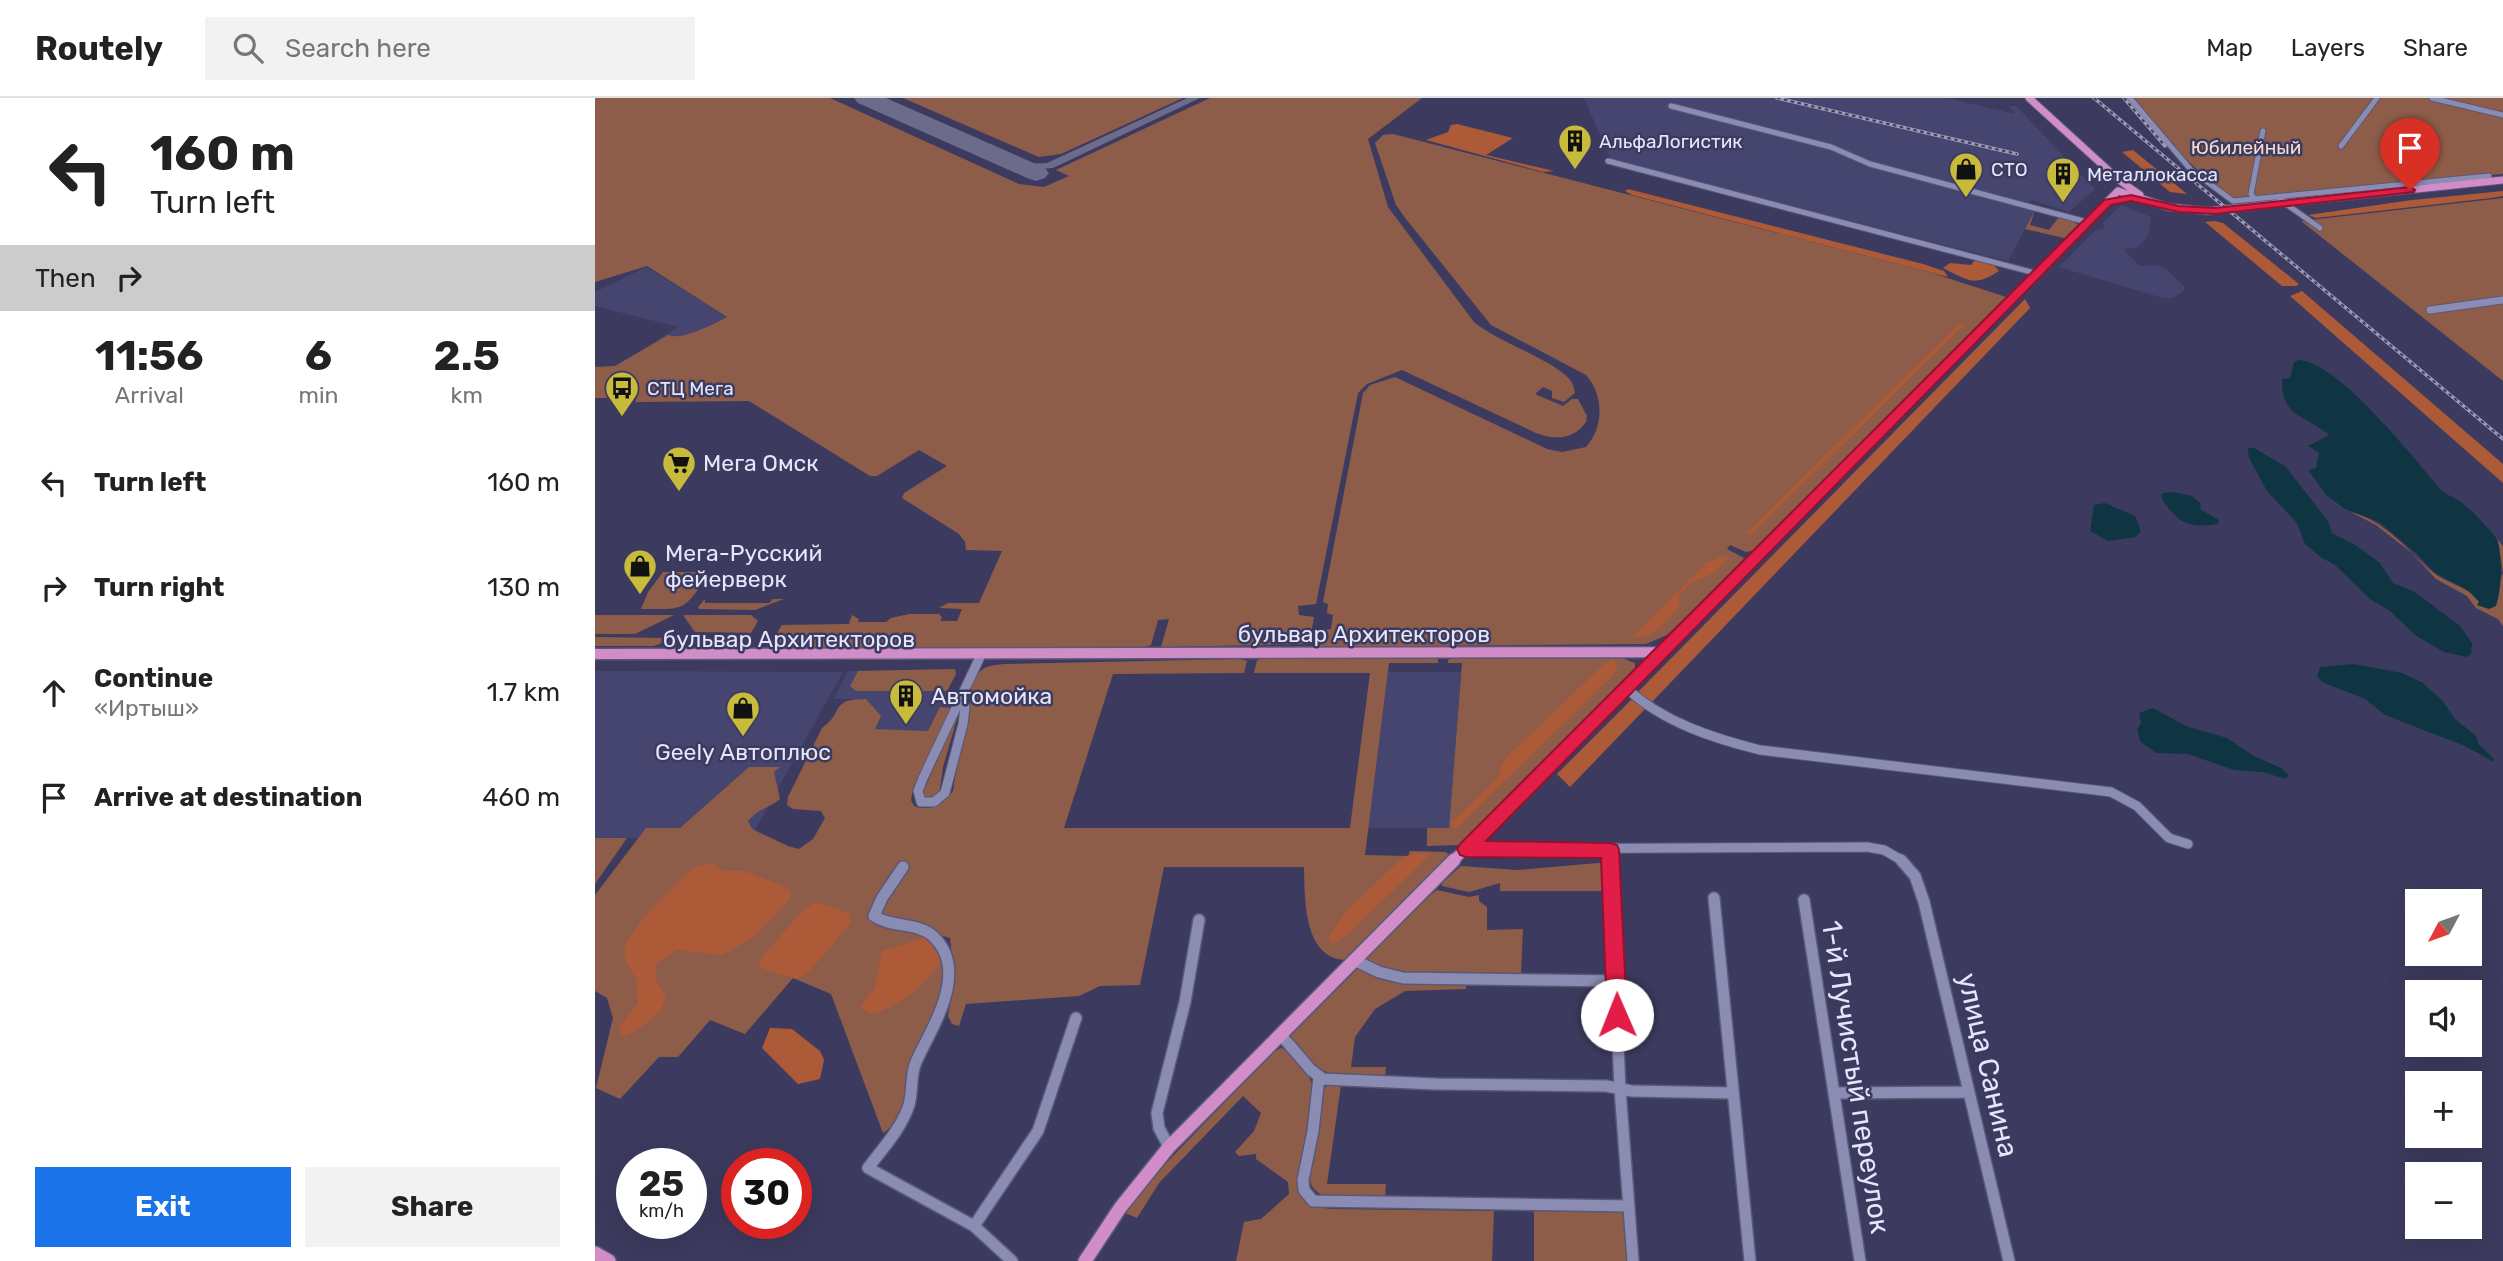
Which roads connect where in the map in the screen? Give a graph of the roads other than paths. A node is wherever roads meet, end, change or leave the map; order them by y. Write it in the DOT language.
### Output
graph roads {
  1 [pos="2029,98"];
  2 [pos="2130,98"];
  3 [pos="2377,98"];
  4 [pos="2432,98"];
  5 [pos="1671,106"];
  6 [pos="2503,116"];
  7 [pos="2263,131"];
  8 [pos="2341,146"];
  9 [pos="1608,160"];
  10 [pos="2489,176"];
  11 [pos="2119,180"];
  12 [pos="2503,180"];
  13 [pos="2118,191"];
  14 [pos="2254,198"];
  15 [pos="2278,198"];
  16 [pos="2108,202"];
  17 [pos="2154,202"];
  18 [pos="2285,204"];
  19 [pos="2087,222"];
  20 [pos="2320,228"];
  21 [pos="2035,273"];
  22 [pos="2503,300"];
  23 [pos="2430,310"];
  24 [pos="1661,652"];
  25 [pos="982,654"];
  26 [pos="595,657"];
  27 [pos="1626,688"];
  28 [pos="961,698"];
  29 [pos="2187,844"];
  30 [pos="1466,849"];
  31 [pos="1610,850"];
  32 [pos="903,866"];
  33 [pos="1714,898"];
  34 [pos="1804,900"];
  35 [pos="1199,920"];
  36 [pos="1356,961"];
  37 [pos="1616,981"];
  38 [pos="1076,1018"];
  39 [pos="1281,1035"];
  40 [pos="1319,1077"];
  41 [pos="1620,1088"];
  42 [pos="1969,1092"];
  43 [pos="1733,1093"];
  44 [pos="1834,1093"];
  45 [pos="1169,1147"];
  46 [pos="1629,1206"];
  47 [pos="974,1226"];
  48 [pos="595,1253"];
  49 [pos="609,1261"];
  50 [pos="1012,1261"];
  51 [pos="1085,1261"];
  52 [pos="1633,1261"];
  53 [pos="1750,1261"];
  54 [pos="1860,1261"];
  55 [pos="2009,1261"];
  1 -- 11 [label="main road"];
  2 -- 14 [label="street"];
  3 -- 8 [label="street"];
  4 -- 6 [label="street"];
  5 -- 19 [label="street"];
  7 -- 14 [label="street"];
  9 -- 21 [label="street"];
  10 -- 15 [label="street"];
  11 -- 13 [label="main road"];
  11 -- 17 [label="main road"];
  12 -- 18 [label="main road"];
  13 -- 16 [label="main road"];
  13 -- 17 [label="main road"];
  14 -- 15 [label="street"];
  15 -- 18 [label="street"];
  16 -- 17 [label="main road"];
  16 -- 19 [label="main road"];
  17 -- 18 [label="main road"];
  18 -- 20 [label="street"];
  19 -- 21 [label="main road"];
  21 -- 24 [label="main road"];
  22 -- 23 [label="street"];
  24 -- 25 [label="main road, бульвар Архитекторов"];
  24 -- 27 [label="main road"];
  25 -- 26 [label="main road, бульвар Архитекторов"];
  25 -- 28 [label="street"];
  27 -- 29 [label="street"];
  27 -- 30 [label="main road"];
  28 -- 28 [label="street"];
  30 -- 31 [label="street"];
  30 -- 36 [label="main road"];
  31 -- 37 [label="street"];
  31 -- 42 [label="street, улица Санина"];
  32 -- 47 [label="street"];
  33 -- 43 [label="street"];
  34 -- 44 [label="street, 1-й Лучистый переулок"];
  35 -- 45 [label="street"];
  36 -- 37 [label="street"];
  36 -- 39 [label="main road"];
  37 -- 41 [label="street"];
  38 -- 47 [label="street"];
  39 -- 40 [label="street"];
  39 -- 45 [label="main road"];
  40 -- 41 [label="street"];
  40 -- 46 [label="street"];
  41 -- 43 [label="street"];
  41 -- 46 [label="street"];
  42 -- 44 [label="street"];
  42 -- 55 [label="street, улица Санина"];
  43 -- 53 [label="street"];
  44 -- 54 [label="street, 1-й Лучистый переулок"];
  45 -- 51 [label="main road"];
  46 -- 52 [label="street"];
  47 -- 50 [label="street"];
  48 -- 49 [label="main road"];
}
